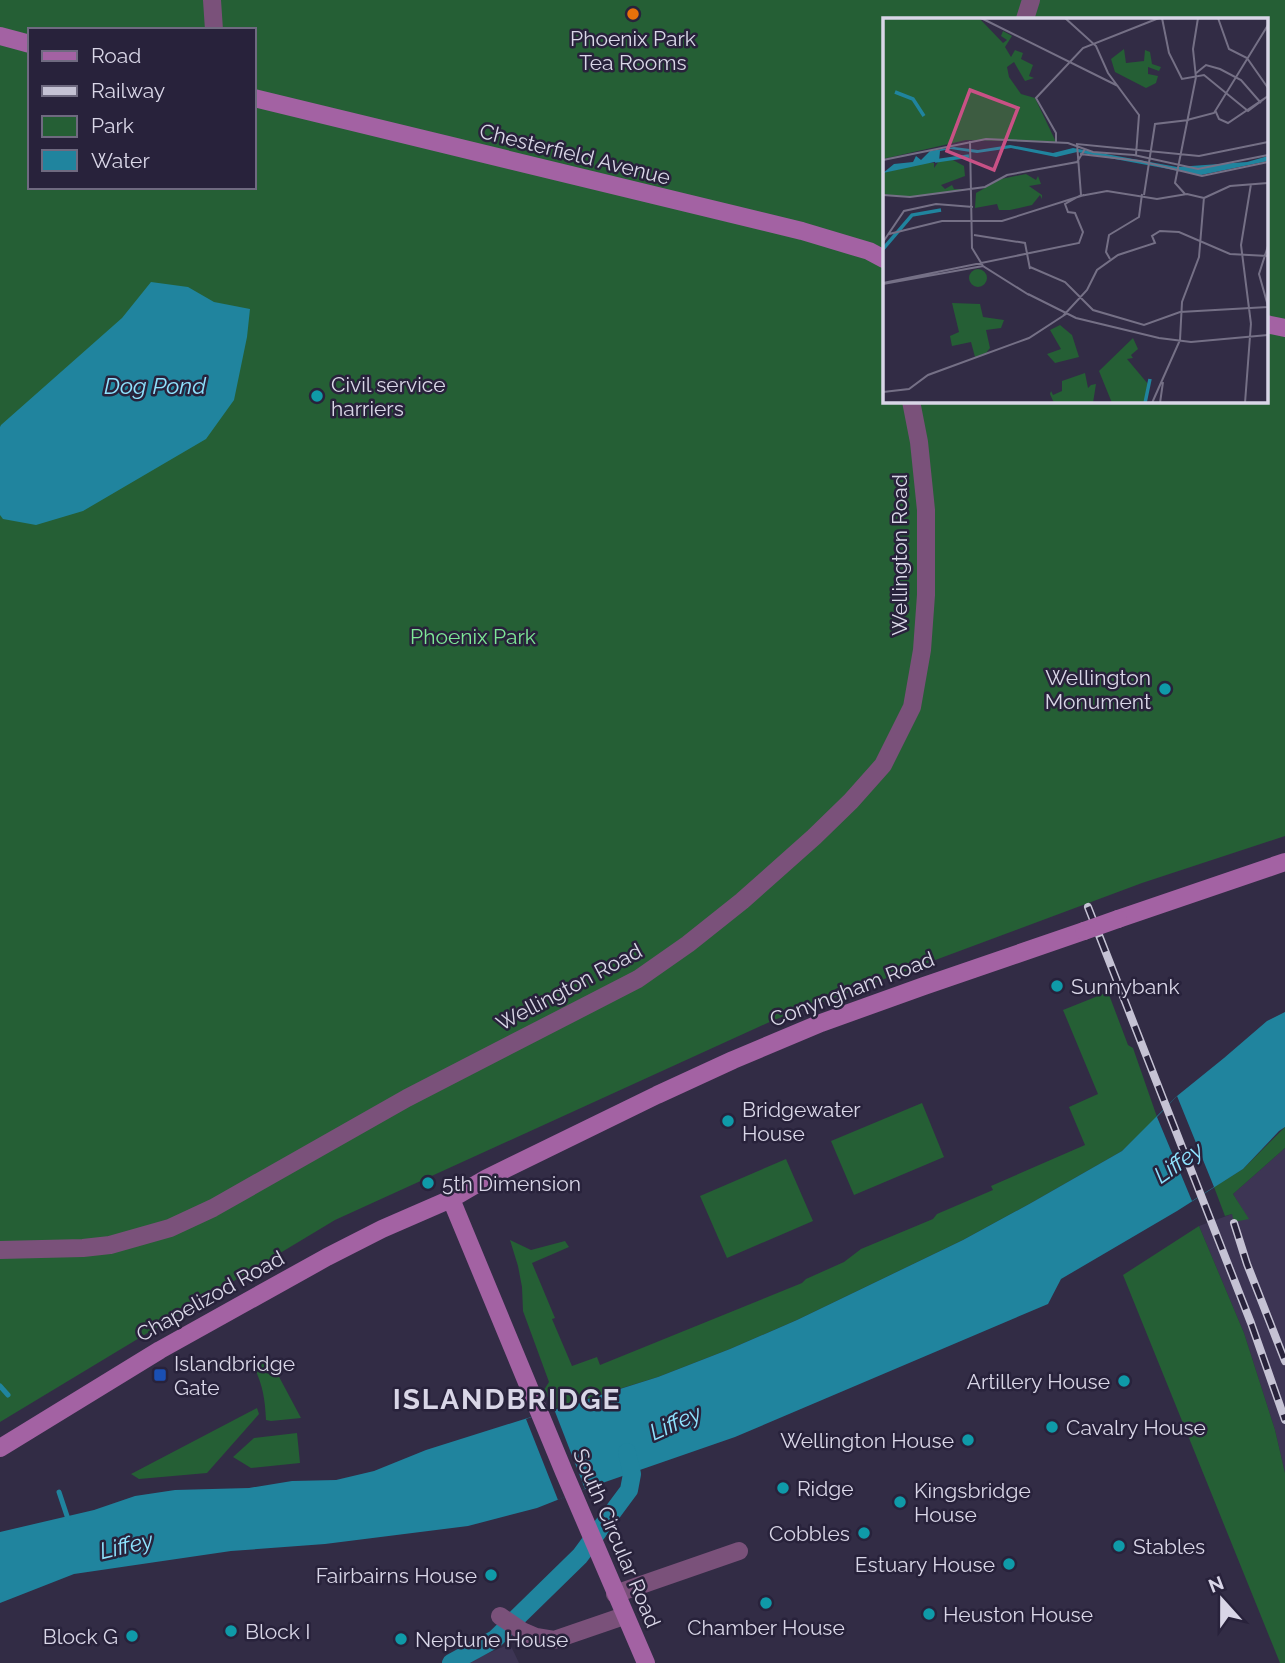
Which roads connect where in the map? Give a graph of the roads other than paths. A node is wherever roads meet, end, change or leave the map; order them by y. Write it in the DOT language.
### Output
graph roads {
  1 [pos="212,0"];
  2 [pos="1031,0"];
  3 [pos="1025,18"];
  4 [pos="214,28"];
  5 [pos="0,36"];
  6 [pos="28,43"];
  7 [pos="256,98"];
  8 [pos="883,258"];
  9 [pos="911,402"];
  10 [pos="1285,862"];
  11 [pos="451,1199"];
  12 [pos="0,1250"];
  13 [pos="0,1448"];
  14 [pos="739,1551"];
  15 [pos="615,1594"];
  16 [pos="500,1616"];
  17 [pos="624,1616"];
  18 [pos="646,1663"];
  1 -- 4 [label="street"];
  2 -- 3 [label="street"];
  5 -- 6 [label="main road"];
  7 -- 8 [label="main road, Chesterfield Avenue"];
  9 -- 12 [label="street, Wellington Road"];
  10 -- 11 [label="main road, Conyngham Road, bridge"];
  11 -- 13 [label="main road, Chapelizod Road"];
  11 -- 15 [label="main road, South Circular Road"];
  14 -- 15 [label="street"];
  15 -- 17 [label="main road, South Circular Road"];
  16 -- 17 [label="street"];
  17 -- 18 [label="main road, South Circular Road"];
}
